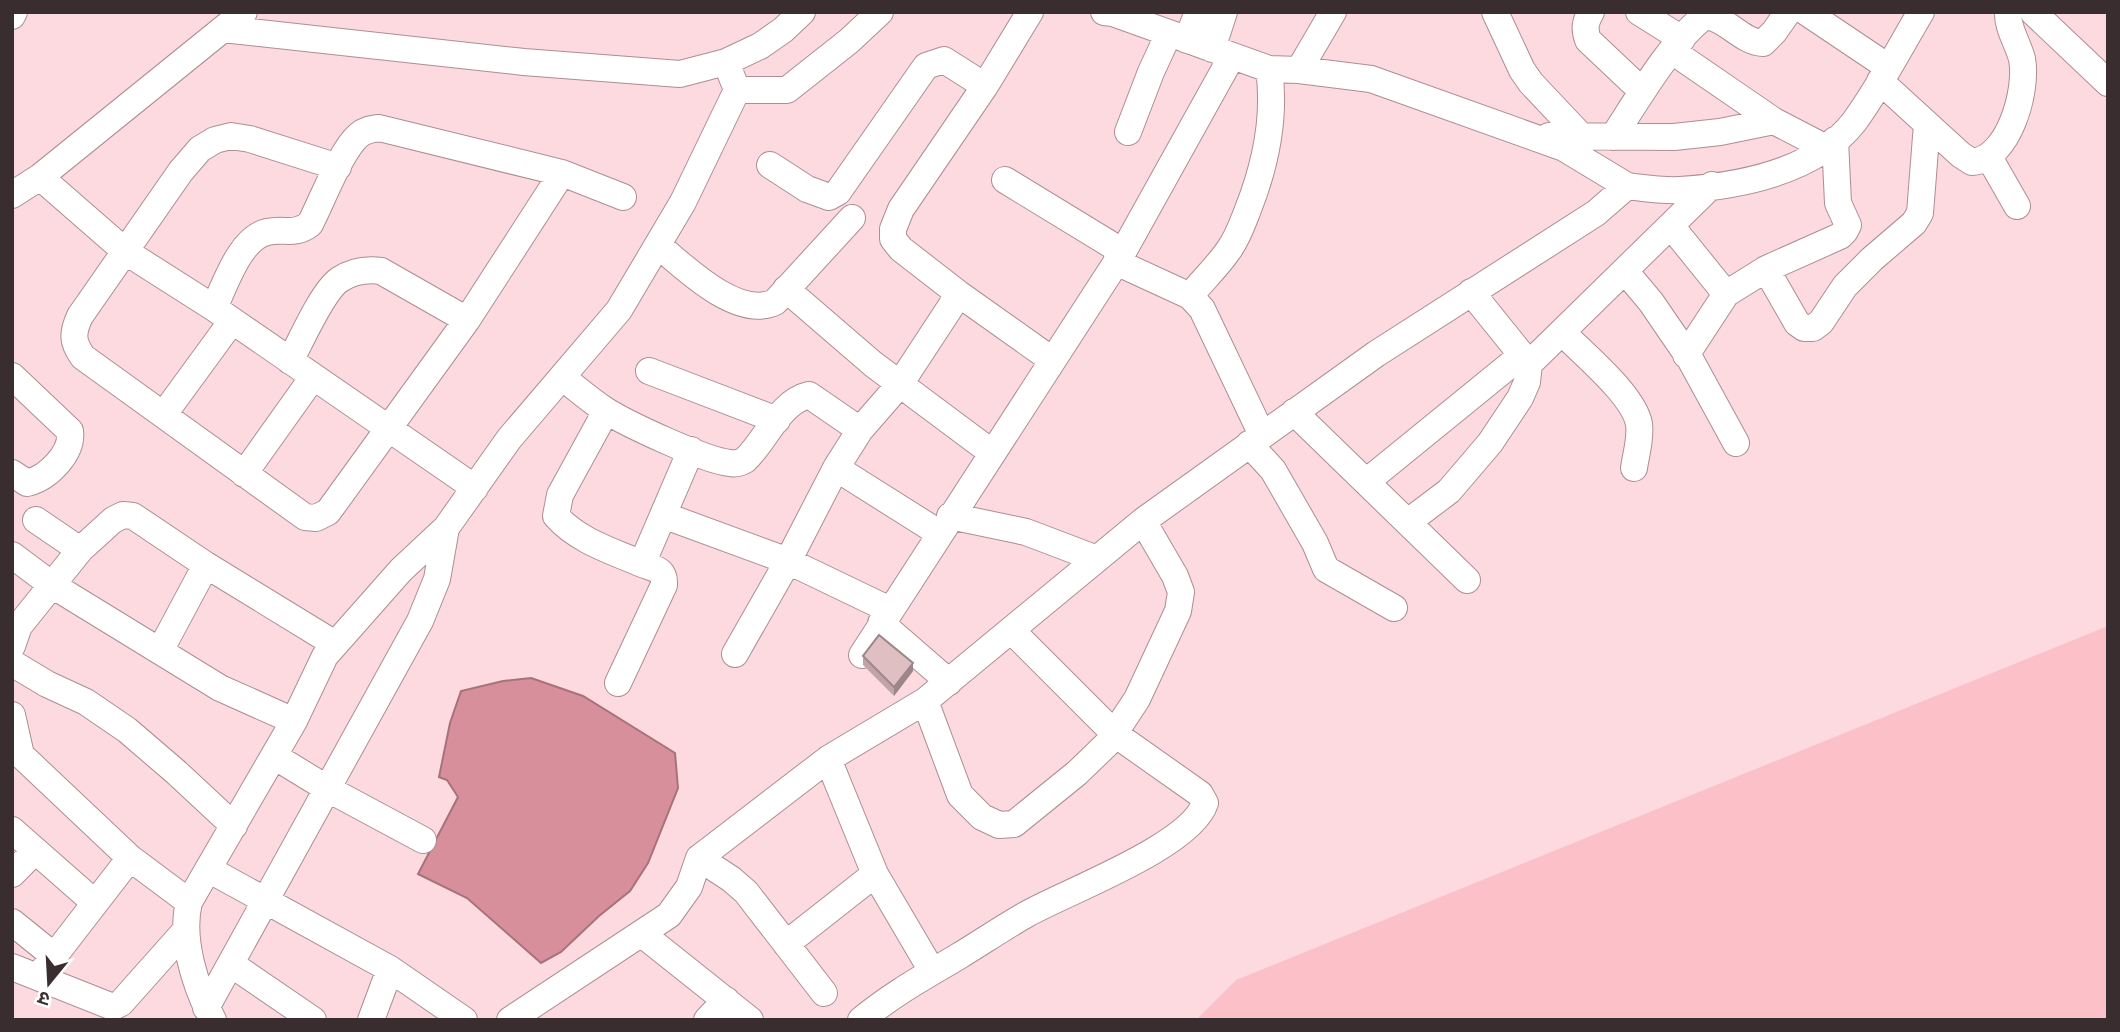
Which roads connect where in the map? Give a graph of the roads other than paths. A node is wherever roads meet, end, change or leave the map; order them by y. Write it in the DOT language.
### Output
graph roads {
  1 [pos="244,12"];
  2 [pos="802,12"];
  3 [pos="880,12"];
  4 [pos="1030,12"];
  5 [pos="1104,12"];
  6 [pos="1198,12"];
  7 [pos="1224,12"];
  8 [pos="1333,12"];
  9 [pos="1495,12"];
  10 [pos="1591,12"];
  11 [pos="1639,12"];
  12 [pos="1788,12"];
  13 [pos="1806,12"];
  14 [pos="1921,12"];
  15 [pos="2008,12"];
  16 [pos="2033,12"];
  17 [pos="783,21"];
  18 [pos="223,29"];
  19 [pos="1683,33"];
  20 [pos="1185,36"];
  21 [pos="726,62"];
  22 [pos="1269,69"];
  23 [pos="1300,69"];
  24 [pos="1884,74"];
  25 [pos="2108,83"];
  26 [pos="985,86"];
  27 [pos="737,90"];
  28 [pos="1643,91"];
  29 [pos="1774,121"];
  30 [pos="1927,124"];
  31 [pos="1128,132"];
  32 [pos="1528,135"];
  33 [pos="1613,137"];
  34 [pos="1583,138"];
  35 [pos="1831,144"];
  36 [pos="1989,157"];
  37 [pos="770,165"];
  38 [pos="338,167"];
  39 [pos="562,173"];
  40 [pos="40,177"];
  41 [pos="1005,180"];
  42 [pos="1712,185"];
  43 [pos="1627,186"];
  44 [pos="12,195"];
  45 [pos="624,197"];
  46 [pos="2017,206"];
  47 [pos="852,218"];
  48 [pos="1671,226"];
  49 [pos="658,245"];
  50 [pos="126,252"];
  51 [pos="1119,257"];
  52 [pos="1766,269"];
  53 [pos="1625,271"];
  54 [pos="786,289"];
  55 [pos="1471,292"];
  56 [pos="959,294"];
  57 [pos="1726,294"];
  58 [pos="1190,296"];
  59 [pos="223,314"];
  60 [pos="467,320"];
  61 [pos="1562,332"];
  62 [pos="1686,355"];
  63 [pos="1052,360"];
  64 [pos="1525,360"];
  65 [pos="290,361"];
  66 [pos="649,371"];
  67 [pos="12,376"];
  68 [pos="313,377"];
  69 [pos="562,377"];
  70 [pos="900,384"];
  71 [pos="607,411"];
  72 [pos="1294,412"];
  73 [pos="164,414"];
  74 [pos="777,419"];
  75 [pos="388,427"];
  76 [pos="860,430"];
  77 [pos="1255,440"];
  78 [pos="1736,443"];
  79 [pos="691,450"];
  80 [pos="991,452"];
  81 [pos="836,467"];
  82 [pos="1634,468"];
  83 [pos="12,473"];
  84 [pos="244,474"];
  85 [pos="1366,482"];
  86 [pos="475,488"];
  87 [pos="663,515"];
  88 [pos="36,520"];
  89 [pos="1143,521"];
  90 [pos="1408,522"];
  91 [pos="944,524"];
  92 [pos="446,528"];
  93 [pos="80,550"];
  94 [pos="12,555"];
  95 [pos="1097,559"];
  96 [pos="788,561"];
  97 [pos="642,564"];
  98 [pos="206,565"];
  99 [pos="1467,580"];
  100 [pos="52,585"];
  101 [pos="1394,608"];
  102 [pos="886,617"];
  103 [pos="1011,630"];
  104 [pos="335,644"];
  105 [pos="12,646"];
  106 [pos="160,651"];
  107 [pos="735,654"];
  108 [pos="862,655"];
  109 [pos="12,663"];
  110 [pos="948,682"];
  111 [pos="618,683"];
  112 [pos="925,701"];
  113 [pos="294,721"];
  114 [pos="1115,734"];
  115 [pos="15,743"];
  116 [pos="274,756"];
  117 [pos="828,759"];
  118 [pos="328,789"];
  119 [pos="234,826"];
  120 [pos="12,830"];
  121 [pos="423,840"];
  122 [pos="35,851"];
  123 [pos="130,858"];
  124 [pos="699,858"];
  125 [pos="208,869"];
  126 [pos="12,874"];
  127 [pos="874,874"];
  128 [pos="264,900"];
  129 [pos="189,902"];
  130 [pos="95,903"];
  131 [pos="12,922"];
  132 [pos="186,930"];
  133 [pos="642,933"];
  134 [pos="786,944"];
  135 [pos="54,956"];
  136 [pos="231,964"];
  137 [pos="12,967"];
  138 [pos="390,969"];
  139 [pos="932,971"];
  140 [pos="37,977"];
  141 [pos="824,993"];
  142 [pos="726,1000"];
  143 [pos="209,1014"];
  144 [pos="313,1020"];
  145 [pos="371,1020"];
  146 [pos="464,1020"];
  147 [pos="510,1020"];
  148 [pos="707,1020"];
  149 [pos="750,1020"];
  150 [pos="862,1020"];
  1 -- 18 [label="street"];
  2 -- 17 [label="street"];
  3 -- 27 [label="street"];
  4 -- 26 [label="street"];
  5 -- 20 [label="street"];
  6 -- 20 [label="street"];
  7 -- 20 [label="street"];
  8 -- 23 [label="street"];
  9 -- 34 [label="street"];
  10 -- 28 [label="street"];
  11 -- 19 [label="street"];
  12 -- 19 [label="street"];
  13 -- 24 [label="street"];
  14 -- 24 [label="street"];
  15 -- 36 [label="street"];
  16 -- 25 [label="street"];
  17 -- 21 [label="street"];
  18 -- 21 [label="street"];
  18 -- 40 [label="street"];
  19 -- 28 [label="street"];
  19 -- 29 [label="street"];
  20 -- 22 [label="street"];
  20 -- 31 [label="street"];
  20 -- 51 [label="street"];
  21 -- 27 [label="street"];
  22 -- 23 [label="street"];
  22 -- 58 [label="street"];
  23 -- 32 [label="street"];
  24 -- 30 [label="street"];
  24 -- 35 [label="street"];
  26 -- 37 [label="street"];
  26 -- 56 [label="street"];
  27 -- 49 [label="street"];
  28 -- 33 [label="street"];
  29 -- 33 [label="street"];
  29 -- 35 [label="street"];
  30 -- 36 [label="street"];
  30 -- 52 [label="street"];
  32 -- 34 [label="street"];
  32 -- 43 [label="street"];
  33 -- 34 [label="street"];
  35 -- 42 [label="street"];
  35 -- 52 [label="street"];
  36 -- 46 [label="street"];
  38 -- 39 [label="street"];
  38 -- 50 [label="street"];
  38 -- 59 [label="street"];
  39 -- 45 [label="street"];
  39 -- 60 [label="street"];
  40 -- 44 [label="street"];
  40 -- 50 [label="street"];
  41 -- 51 [label="street"];
  42 -- 43 [label="street"];
  42 -- 48 [label="street"];
  43 -- 55 [label="street"];
  47 -- 54 [label="street"];
  48 -- 53 [label="street"];
  48 -- 57 [label="street"];
  49 -- 54 [label="street"];
  49 -- 69 [label="street"];
  50 -- 59 [label="street"];
  50 -- 73 [label="street"];
  51 -- 58 [label="street"];
  51 -- 63 [label="street"];
  52 -- 57 [label="street"];
  53 -- 61 [label="street"];
  53 -- 62 [label="street"];
  54 -- 70 [label="street"];
  55 -- 64 [label="street"];
  55 -- 72 [label="street"];
  56 -- 63 [label="street"];
  56 -- 70 [label="street"];
  57 -- 62 [label="street"];
  58 -- 77 [label="street"];
  59 -- 65 [label="street"];
  59 -- 73 [label="street"];
  60 -- 65 [label="street"];
  60 -- 75 [label="street"];
  61 -- 64 [label="street"];
  61 -- 82 [label="street"];
  62 -- 78 [label="street"];
  63 -- 80 [label="street"];
  64 -- 85 [label="street"];
  64 -- 90 [label="street"];
  65 -- 68 [label="street"];
  66 -- 74 [label="street"];
  67 -- 83 [label="street"];
  68 -- 75 [label="street"];
  68 -- 84 [label="street"];
  69 -- 71 [label="street"];
  69 -- 86 [label="street"];
  70 -- 76 [label="street"];
  70 -- 80 [label="street"];
  71 -- 79 [label="street"];
  71 -- 97 [label="street"];
  72 -- 77 [label="street"];
  72 -- 85 [label="street"];
  73 -- 84 [label="street"];
  74 -- 76 [label="street"];
  74 -- 79 [label="street"];
  75 -- 84 [label="street"];
  75 -- 86 [label="street"];
  76 -- 81 [label="street"];
  77 -- 89 [label="street"];
  77 -- 101 [label="street"];
  79 -- 87 [label="street"];
  80 -- 91 [label="street"];
  81 -- 91 [label="street"];
  81 -- 96 [label="street"];
  85 -- 90 [label="street"];
  86 -- 92 [label="street"];
  87 -- 96 [label="street"];
  87 -- 97 [label="street"];
  88 -- 93 [label="street"];
  89 -- 95 [label="street"];
  89 -- 114 [label="street"];
  90 -- 99 [label="street"];
  91 -- 95 [label="street"];
  91 -- 102 [label="street"];
  92 -- 104 [label="street"];
  92 -- 118 [label="street"];
  93 -- 98 [label="street"];
  93 -- 100 [label="street"];
  94 -- 100 [label="street"];
  95 -- 103 [label="street"];
  96 -- 102 [label="street"];
  96 -- 107 [label="street"];
  97 -- 111 [label="street"];
  98 -- 104 [label="street"];
  98 -- 106 [label="street"];
  100 -- 105 [label="street"];
  100 -- 106 [label="street"];
  102 -- 108 [label="street"];
  102 -- 110 [label="street"];
  103 -- 110 [label="street"];
  103 -- 114 [label="street"];
  104 -- 113 [label="street"];
  106 -- 113 [label="street"];
  109 -- 119 [label="street"];
  110 -- 112 [label="street"];
  112 -- 114 [label="street"];
  112 -- 117 [label="street"];
  113 -- 116 [label="street"];
  114 -- 139 [label="street"];
  115 -- 123 [label="street"];
  116 -- 118 [label="street"];
  116 -- 119 [label="street"];
  117 -- 124 [label="street"];
  117 -- 127 [label="street"];
  118 -- 121 [label="street"];
  118 -- 128 [label="street"];
  119 -- 125 [label="street"];
  120 -- 122 [label="street"];
  122 -- 126 [label="street"];
  122 -- 130 [label="street"];
  123 -- 129 [label="street"];
  123 -- 130 [label="street"];
  124 -- 133 [label="street"];
  124 -- 134 [label="street"];
  125 -- 128 [label="street"];
  125 -- 129 [label="street"];
  127 -- 134 [label="street"];
  127 -- 139 [label="street"];
  128 -- 136 [label="street"];
  128 -- 138 [label="street"];
  129 -- 132 [label="street"];
  130 -- 135 [label="street"];
  131 -- 135 [label="street"];
  132 -- 140 [label="street"];
  132 -- 143 [label="street"];
  133 -- 142 [label="street"];
  133 -- 147 [label="street"];
  134 -- 141 [label="street"];
  135 -- 140 [label="street"];
  136 -- 143 [label="street"];
  136 -- 144 [label="street"];
  137 -- 140 [label="street"];
  138 -- 145 [label="street"];
  138 -- 146 [label="street"];
  139 -- 150 [label="street"];
  142 -- 148 [label="street"];
  142 -- 149 [label="street"];
}
